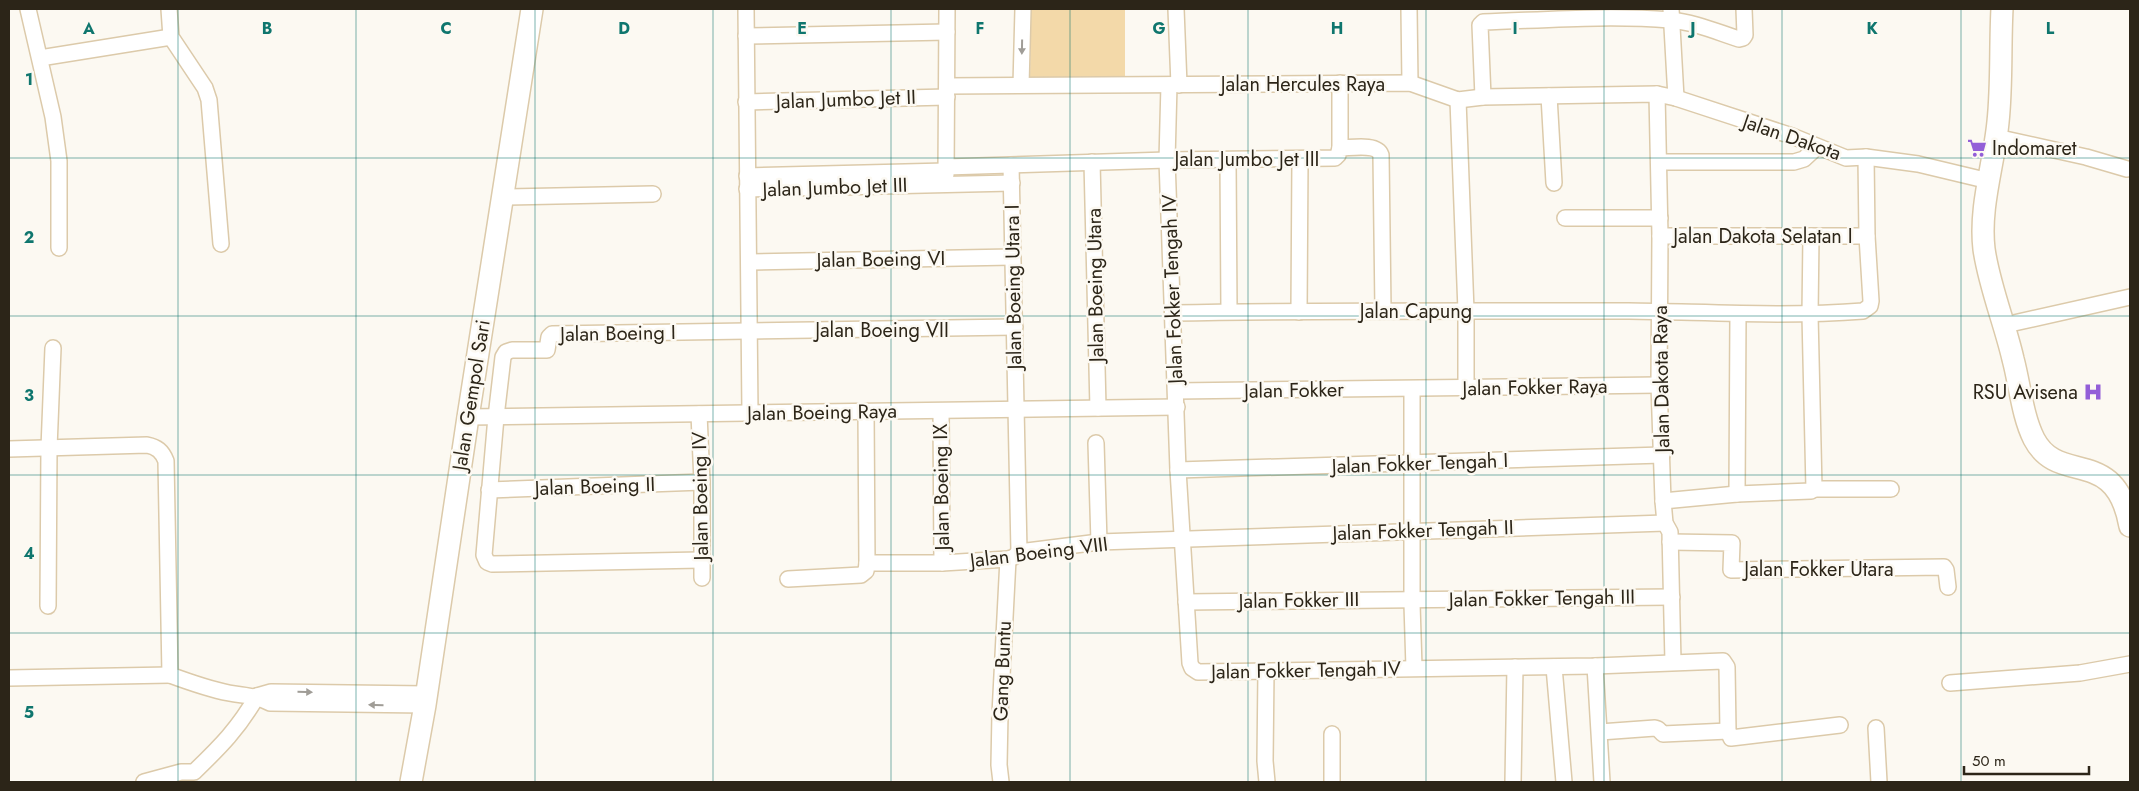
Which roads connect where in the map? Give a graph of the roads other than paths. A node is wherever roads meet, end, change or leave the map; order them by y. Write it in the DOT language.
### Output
graph roads {
  1 [pos="28,9"];
  2 [pos="169,9"];
  3 [pos="532,9"];
  4 [pos="746,9"];
  5 [pos="947,9"];
  6 [pos="1023,9"];
  7 [pos="1176,9"];
  8 [pos="1409,9"];
  9 [pos="1744,9"];
  10 [pos="2002,9"];
  11 [pos="1599,14"];
  12 [pos="1671,14"];
  13 [pos="947,32"];
  14 [pos="746,36"];
  15 [pos="171,37"];
  16 [pos="40,58"];
  17 [pos="1340,83"];
  18 [pos="1410,83"];
  19 [pos="1021,85"];
  20 [pos="1174,85"];
  21 [pos="947,92"];
  22 [pos="1656,94"];
  23 [pos="1550,96"];
  24 [pos="1483,97"];
  25 [pos="1676,98"];
  26 [pos="1458,100"];
  27 [pos="746,102"];
  28 [pos="1996,137"];
  29 [pos="1817,147"];
  30 [pos="1340,148"];
  31 [pos="1866,158"];
  32 [pos="1167,160"];
  33 [pos="1300,160"];
  34 [pos="1228,161"];
  35 [pos="1088,162"];
  36 [pos="1658,162"];
  37 [pos="1011,165"];
  38 [pos="2127,169"];
  39 [pos="946,174"];
  40 [pos="1989,181"];
  41 [pos="747,183"];
  42 [pos="1012,183"];
  43 [pos="1554,183"];
  44 [pos="653,194"];
  45 [pos="504,197"];
  46 [pos="1565,218"];
  47 [pos="1660,218"];
  48 [pos="1660,236"];
  49 [pos="1811,236"];
  50 [pos="1867,236"];
  51 [pos="221,244"];
  52 [pos="58,248"];
  53 [pos="1012,257"];
  54 [pos="750,262"];
  55 [pos="2130,297"];
  56 [pos="1382,310"];
  57 [pos="1229,311"];
  58 [pos="1466,311"];
  59 [pos="1299,312"];
  60 [pos="1659,312"];
  61 [pos="1174,313"];
  62 [pos="1738,314"];
  63 [pos="1810,315"];
  64 [pos="2005,325"];
  65 [pos="1015,328"];
  66 [pos="750,330"];
  67 [pos="53,348"];
  68 [pos="1659,386"];
  69 [pos="1466,388"];
  70 [pos="1412,389"];
  71 [pos="1176,391"];
  72 [pos="1176,407"];
  73 [pos="1094,408"];
  74 [pos="1015,410"];
  75 [pos="941,411"];
  76 [pos="866,412"];
  77 [pos="750,413"];
  78 [pos="699,414"];
  79 [pos="482,417"];
  80 [pos="1096,443"];
  81 [pos="49,448"];
  82 [pos="9,449"];
  83 [pos="1662,455"];
  84 [pos="1412,463"];
  85 [pos="1178,470"];
  86 [pos="702,482"];
  87 [pos="1891,489"];
  88 [pos="489,490"];
  89 [pos="1812,490"];
  90 [pos="1737,494"];
  91 [pos="1663,502"];
  92 [pos="1665,523"];
  93 [pos="2130,526"];
  94 [pos="1412,530"];
  95 [pos="1182,539"];
  96 [pos="1099,542"];
  97 [pos="1670,542"];
  98 [pos="1013,556"];
  99 [pos="701,560"];
  100 [pos="867,563"];
  101 [pos="942,563"];
  102 [pos="702,578"];
  103 [pos="788,579"];
  104 [pos="1948,587"];
  105 [pos="1672,597"];
  106 [pos="1412,599"];
  107 [pos="1186,602"];
  108 [pos="48,606"];
  109 [pos="1673,662"];
  110 [pos="2130,664"];
  111 [pos="1595,666"];
  112 [pos="1515,667"];
  113 [pos="1554,667"];
  114 [pos="1414,668"];
  115 [pos="1266,671"];
  116 [pos="170,675"];
  117 [pos="9,678"];
  118 [pos="1950,683"];
  119 [pos="257,696"];
  120 [pos="425,699"];
  121 [pos="1840,726"];
  122 [pos="1876,728"];
  123 [pos="1728,731"];
  124 [pos="1600,732"];
  125 [pos="1332,734"];
  126 [pos="194,777"];
  127 [pos="144,782"];
  128 [pos="411,782"];
  129 [pos="1001,782"];
  130 [pos="1267,782"];
  131 [pos="1332,782"];
  132 [pos="1513,782"];
  133 [pos="1564,782"];
  134 [pos="1602,782"];
  135 [pos="1879,782"];
  1 -- 16 [label="street"];
  2 -- 15 [label="street"];
  3 -- 45 [label="street, Jalan Gempol Sari"];
  4 -- 14 [label="street"];
  5 -- 13 [label="street"];
  6 -- 19 [label="street, one-way"];
  7 -- 20 [label="street, Jalan Fokker Tengah IV"];
  8 -- 18 [label="street"];
  9 -- 12 [label="street"];
  10 -- 28 [label="street"];
  11 -- 12 [label="street"];
  11 -- 24 [label="street"];
  12 -- 25 [label="street"];
  13 -- 14 [label="street"];
  13 -- 21 [label="street"];
  14 -- 27 [label="street"];
  15 -- 16 [label="street"];
  15 -- 51 [label="street"];
  16 -- 52 [label="street"];
  17 -- 18 [label="street, Jalan Hercules Raya"];
  17 -- 20 [label="street, Jalan Hercules Raya"];
  17 -- 30 [label="street"];
  18 -- 26 [label="street, Jalan Hercules Raya"];
  19 -- 20 [label="street, Jalan Hercules Raya"];
  19 -- 21 [label="street, Jalan Hercules Raya"];
  20 -- 32 [label="street, Jalan Fokker Tengah IV"];
  21 -- 27 [label="street, Jalan Jumbo Jet II"];
  21 -- 39 [label="street"];
  22 -- 23 [label="street, Jalan Hercules Raya"];
  22 -- 25 [label="street, Jalan Dakota"];
  22 -- 36 [label="street, Jalan Dakota Raya"];
  23 -- 24 [label="street, Jalan Hercules Raya"];
  23 -- 43 [label="street"];
  24 -- 26 [label="street, Jalan Hercules Raya"];
  25 -- 29 [label="street, Jalan Dakota"];
  26 -- 58 [label="street"];
  27 -- 41 [label="street"];
  28 -- 38 [label="street"];
  28 -- 40 [label="street"];
  29 -- 31 [label="street, Jalan Dakota"];
  29 -- 36 [label="street"];
  30 -- 33 [label="street, Jalan Jumbo Jet III"];
  30 -- 56 [label="street, Jalan Jumbo Jet III"];
  31 -- 40 [label="street, Jalan Dakota"];
  31 -- 50 [label="street"];
  32 -- 34 [label="street, Jalan Jumbo Jet III"];
  32 -- 35 [label="street, Jalan Jumbo Jet III"];
  32 -- 61 [label="street, Jalan Fokker Tengah IV"];
  33 -- 34 [label="street, Jalan Jumbo Jet III"];
  33 -- 59 [label="street"];
  34 -- 57 [label="street"];
  35 -- 37 [label="street, Jalan Jumbo Jet III"];
  35 -- 73 [label="street, Jalan Boeing Utara"];
  36 -- 47 [label="street, Jalan Dakota Raya"];
  37 -- 39 [label="street, Jalan Jumbo Jet III"];
  37 -- 42 [label="street, Jalan Boeing Utara I"];
  39 -- 41 [label="street, Jalan Jumbo Jet III"];
  39 -- 42 [label="street, Jalan Jumbo Jet III"];
  40 -- 64 [label="street"];
  41 -- 54 [label="street"];
  42 -- 53 [label="street, Jalan Boeing Utara I"];
  44 -- 45 [label="street"];
  45 -- 79 [label="street, Jalan Gempol Sari"];
  46 -- 47 [label="street"];
  47 -- 48 [label="street, Jalan Dakota Raya"];
  48 -- 49 [label="street, Jalan Dakota Selatan I"];
  48 -- 60 [label="street, Jalan Dakota Raya"];
  49 -- 50 [label="street, Jalan Dakota Selatan I"];
  49 -- 63 [label="street"];
  50 -- 63 [label="street, Jalan Capung"];
  53 -- 54 [label="street, Jalan Boeing VI"];
  53 -- 65 [label="street, Jalan Boeing Utara I"];
  54 -- 66 [label="street"];
  55 -- 64 [label="street"];
  56 -- 58 [label="street, Jalan Capung"];
  56 -- 59 [label="street, Jalan Capung"];
  57 -- 59 [label="street, Jalan Capung"];
  57 -- 61 [label="street, Jalan Capung"];
  58 -- 60 [label="street, Jalan Capung"];
  58 -- 69 [label="street"];
  60 -- 62 [label="street, Jalan Capung"];
  60 -- 68 [label="street, Jalan Dakota Raya"];
  61 -- 71 [label="street, Jalan Fokker Tengah IV"];
  62 -- 63 [label="street, Jalan Capung"];
  62 -- 90 [label="street"];
  63 -- 89 [label="street"];
  64 -- 93 [label="street"];
  65 -- 66 [label="street, Jalan Boeing VII"];
  65 -- 74 [label="street, Jalan Boeing Utara I"];
  66 -- 77 [label="street"];
  66 -- 79 [label="street, Jalan Boeing I"];
  67 -- 81 [label="street"];
  68 -- 69 [label="street, Jalan Fokker Raya"];
  68 -- 83 [label="street, Jalan Dakota Raya"];
  69 -- 70 [label="street, Jalan Fokker Raya"];
  70 -- 71 [label="street, Jalan Fokker"];
  70 -- 84 [label="street"];
  71 -- 72 [label="street, Jalan Fokker Tengah IV"];
  72 -- 73 [label="street, Jalan Boeing Raya"];
  72 -- 85 [label="street, Jalan Fokker Tengah IV"];
  73 -- 74 [label="street, Jalan Boeing Raya"];
  74 -- 75 [label="street, Jalan Boeing Raya"];
  74 -- 98 [label="street, Jalan Boeing Utara I"];
  75 -- 76 [label="street, Jalan Boeing Raya"];
  75 -- 101 [label="street, Jalan Boeing IX"];
  76 -- 77 [label="street, Jalan Boeing Raya"];
  76 -- 100 [label="street"];
  77 -- 78 [label="street, Jalan Boeing Raya"];
  78 -- 79 [label="street, Jalan Boeing Raya"];
  78 -- 86 [label="street, Jalan Boeing IV"];
  79 -- 88 [label="street"];
  79 -- 120 [label="street, Jalan Gempol Sari"];
  80 -- 96 [label="street"];
  81 -- 82 [label="street"];
  81 -- 108 [label="street"];
  81 -- 116 [label="street"];
  83 -- 84 [label="street, Jalan Fokker Tengah I"];
  83 -- 91 [label="street, Jalan Dakota Raya"];
  84 -- 85 [label="street, Jalan Fokker Tengah I"];
  84 -- 94 [label="street"];
  85 -- 95 [label="street, Jalan Fokker Tengah IV"];
  86 -- 88 [label="street, Jalan Boeing II"];
  86 -- 99 [label="street, Jalan Boeing IV"];
  87 -- 89 [label="street"];
  88 -- 99 [label="street"];
  89 -- 90 [label="street"];
  90 -- 91 [label="street"];
  91 -- 92 [label="street, Jalan Dakota Raya"];
  92 -- 94 [label="street, Jalan Fokker Tengah II"];
  92 -- 97 [label="street, Jalan Dakota Raya"];
  94 -- 95 [label="street, Jalan Fokker Tengah II"];
  94 -- 106 [label="street"];
  95 -- 96 [label="street, Jalan Boeing VIII"];
  95 -- 107 [label="street, Jalan Fokker Tengah IV"];
  96 -- 98 [label="street, Jalan Boeing VIII"];
  97 -- 104 [label="street, Jalan Fokker Utara"];
  97 -- 105 [label="street, Jalan Dakota Raya"];
  98 -- 101 [label="street, Jalan Boeing VIII"];
  98 -- 129 [label="street, Gang Buntu"];
  99 -- 102 [label="street, Jalan Boeing IV"];
  100 -- 101 [label="street, Jalan Boeing VIII"];
  100 -- 103 [label="street"];
  105 -- 106 [label="street, Jalan Fokker Tengah III"];
  105 -- 109 [label="street, Jalan Dakota Raya"];
  106 -- 107 [label="street, Jalan Fokker III"];
  106 -- 114 [label="street"];
  107 -- 115 [label="street, Jalan Fokker Tengah IV"];
  109 -- 111 [label="street, Jalan Fokker Tengah IV"];
  109 -- 123 [label="street, Jalan Fokker Tengah IV"];
  110 -- 118 [label="street"];
  111 -- 113 [label="street, Jalan Fokker Tengah IV"];
  111 -- 124 [label="street"];
  112 -- 113 [label="street, Jalan Fokker Tengah IV"];
  112 -- 114 [label="street, Jalan Fokker Tengah IV"];
  112 -- 132 [label="street"];
  113 -- 133 [label="street"];
  114 -- 115 [label="street, Jalan Fokker Tengah IV"];
  115 -- 130 [label="street"];
  116 -- 117 [label="street"];
  116 -- 119 [label="street"];
  119 -- 120 [label="street"];
  119 -- 126 [label="street"];
  120 -- 128 [label="street, Jalan Gempol Sari"];
  121 -- 123 [label="street"];
  122 -- 135 [label="street"];
  123 -- 124 [label="street"];
  124 -- 134 [label="street"];
  125 -- 131 [label="street"];
  126 -- 127 [label="street"];
}
